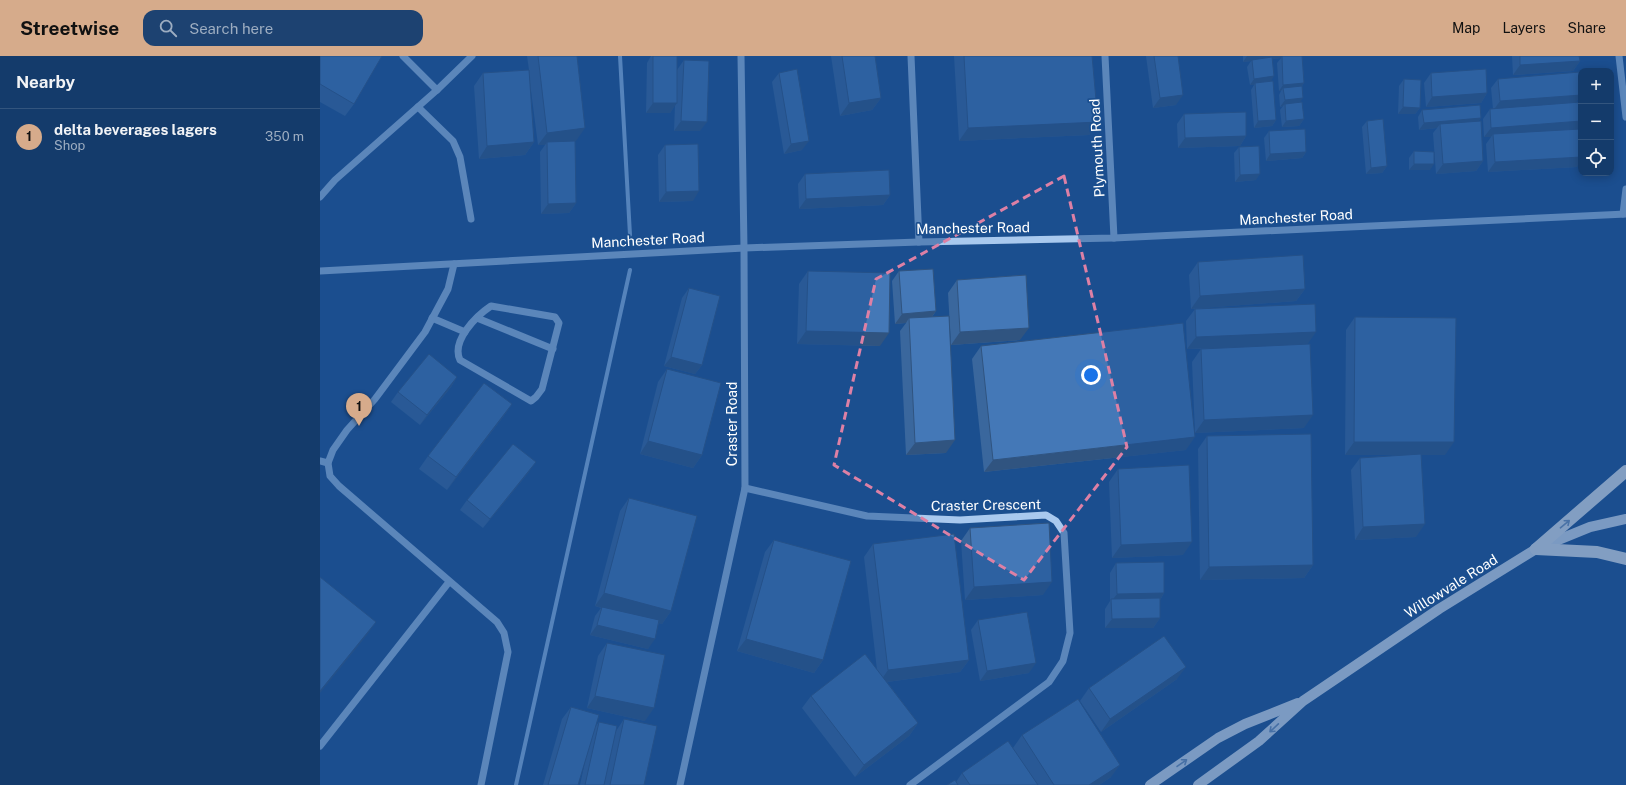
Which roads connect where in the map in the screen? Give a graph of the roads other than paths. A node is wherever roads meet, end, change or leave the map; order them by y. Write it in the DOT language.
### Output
graph roads {
  1 [pos="403,56"];
  2 [pos="472,56"];
  3 [pos="741,56"];
  4 [pos="911,56"];
  5 [pos="1105,56"];
  6 [pos="1619,56"];
  7 [pos="437,90"];
  8 [pos="418,107"];
  9 [pos="1626,117"];
  10 [pos="1626,190"];
  11 [pos="320,197"];
  12 [pos="1625,214"];
  13 [pos="471,219"];
  14 [pos="1114,238"];
  15 [pos="919,242"];
  16 [pos="744,248"];
  17 [pos="454,264"];
  18 [pos="320,270"];
  19 [pos="432,318"];
  20 [pos="477,318"];
  21 [pos="465,332"];
  22 [pos="553,349"];
  23 [pos="320,461"];
  24 [pos="328,463"];
  25 [pos="1626,471"];
  26 [pos="745,488"];
  27 [pos="1626,519"];
  28 [pos="1536,549"];
  29 [pos="1626,559"];
  30 [pos="449,582"];
  31 [pos="1302,701"];
  32 [pos="320,746"];
  33 [pos="480,785"];
  34 [pos="680,785"];
  35 [pos="910,785"];
  36 [pos="1150,785"];
  37 [pos="1198,785"];
  1 -- 7 [label="street"];
  2 -- 7 [label="street"];
  3 -- 16 [label="street, Craster Road"];
  4 -- 15 [label="street"];
  5 -- 14 [label="street, Plymouth Road"];
  6 -- 9 [label="street"];
  7 -- 8 [label="street"];
  8 -- 11 [label="street"];
  8 -- 13 [label="street"];
  10 -- 12 [label="street"];
  12 -- 14 [label="street, Manchester Road"];
  14 -- 15 [label="street, Manchester Road"];
  15 -- 16 [label="street, Manchester Road"];
  16 -- 17 [label="street, Manchester Road"];
  16 -- 26 [label="street, Craster Road"];
  17 -- 18 [label="street, Manchester Road"];
  17 -- 19 [label="street"];
  19 -- 21 [label="street"];
  19 -- 24 [label="street"];
  20 -- 21 [label="street"];
  20 -- 22 [label="street"];
  20 -- 22 [label="street"];
  21 -- 22 [label="street"];
  23 -- 24 [label="street"];
  24 -- 30 [label="street"];
  28 -- 25 [label="highway, one-way"];
  26 -- 34 [label="street, Craster Road"];
  26 -- 35 [label="street, Craster Crescent"];
  27 -- 28 [label="main road, Willowvale Road"];
  28 -- 29 [label="highway"];
  28 -- 31 [label="main road, Willowvale Road"];
  30 -- 32 [label="street"];
  30 -- 33 [label="street"];
  36 -- 31 [label="main road, Willowvale Road, one-way"];
  31 -- 37 [label="main road, Willowvale Road, one-way"];
}
